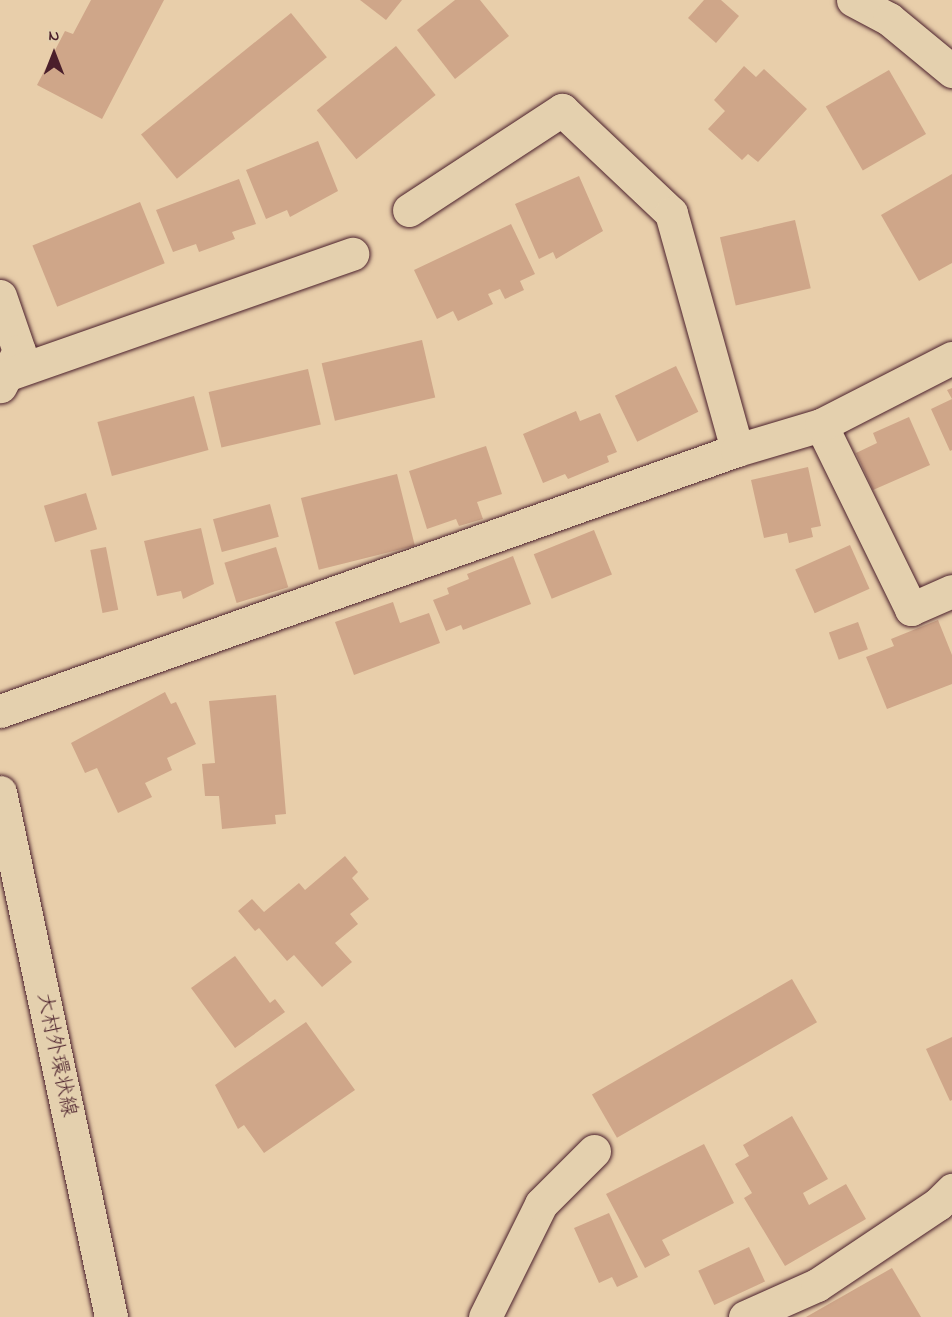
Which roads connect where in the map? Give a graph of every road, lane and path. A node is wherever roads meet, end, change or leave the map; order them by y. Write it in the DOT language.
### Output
graph roads {
  1 [pos="853,0"];
  2 [pos="952,71"];
  3 [pos="409,210"];
  4 [pos="352,254"];
  5 [pos="0,297"];
  6 [pos="952,358"];
  7 [pos="3,381"];
  8 [pos="821,425"];
  9 [pos="737,450"];
  10 [pos="952,591"];
  11 [pos="0,711"];
  12 [pos="0,792"];
  13 [pos="594,1151"];
  14 [pos="952,1190"];
  15 [pos="111,1317"];
  16 [pos="485,1317"];
  17 [pos="745,1317"];
  1 -- 2 [label="street"];
  3 -- 9 [label="street"];
  4 -- 7 [label="street"];
  5 -- 7 [label="street"];
  6 -- 8 [label="street"];
  8 -- 9 [label="street"];
  8 -- 10 [label="street"];
  9 -- 11 [label="street"];
  12 -- 15 [label="street, 大村外環状線"];
  13 -- 16 [label="street"];
  14 -- 17 [label="street"];
}
